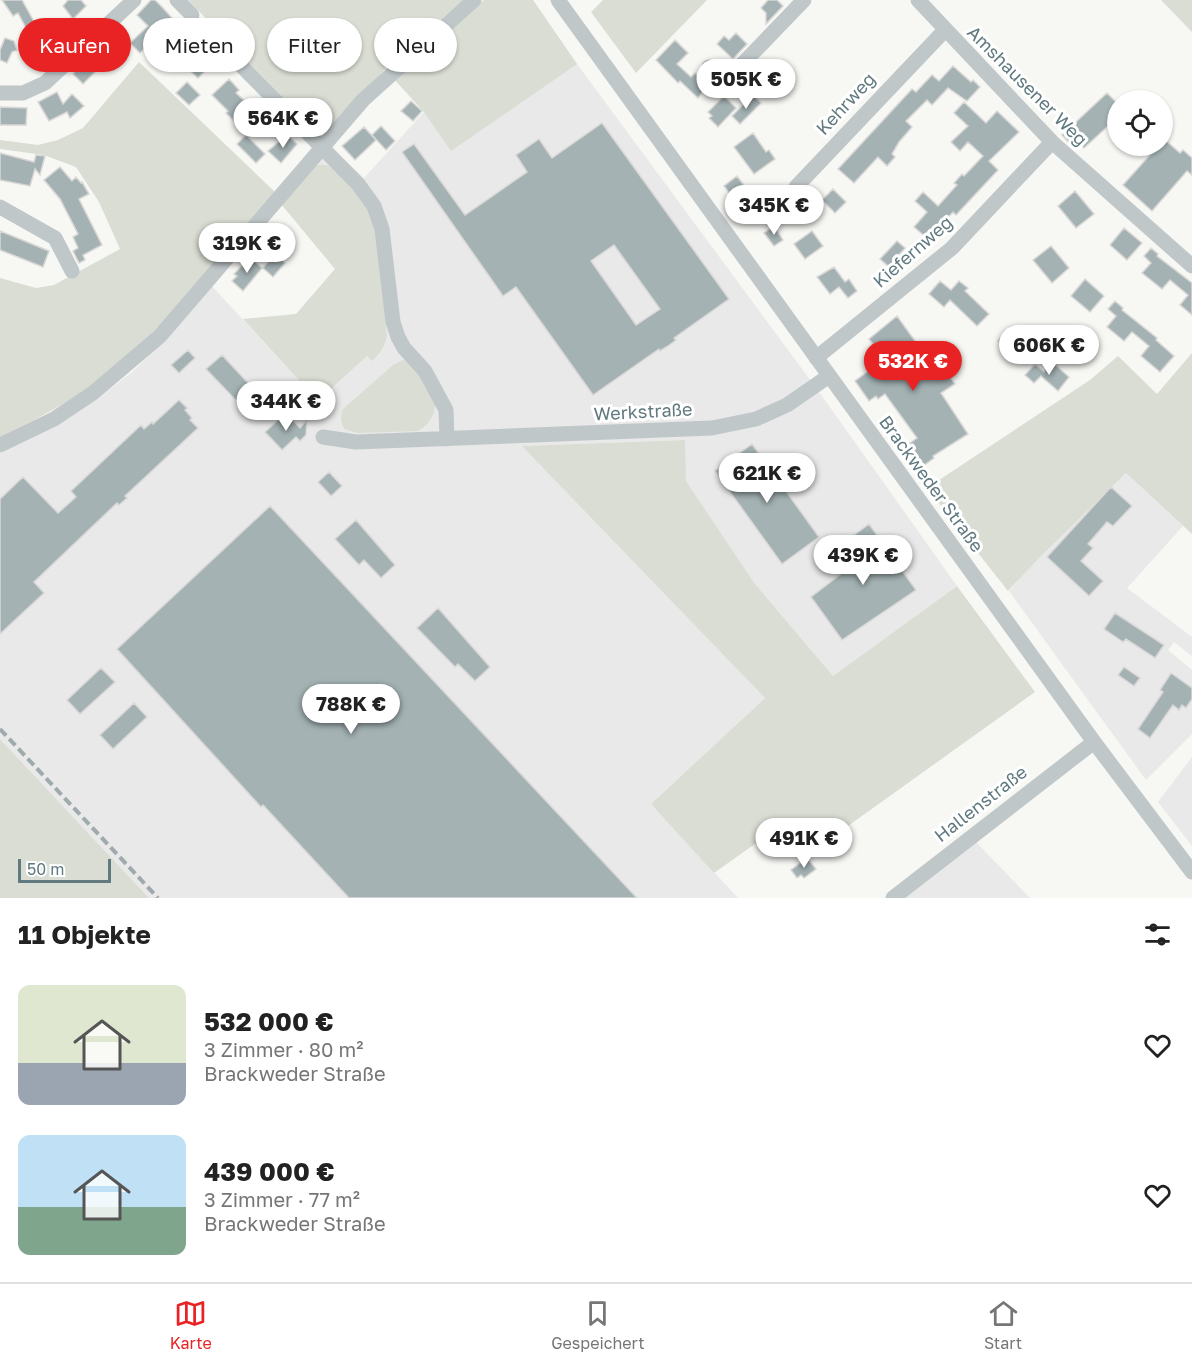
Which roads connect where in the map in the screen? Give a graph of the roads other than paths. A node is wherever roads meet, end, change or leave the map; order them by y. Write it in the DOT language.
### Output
graph roads {
  1 [pos="134,0"];
  2 [pos="177,0"];
  3 [pos="474,0"];
  4 [pos="558,0"];
  5 [pos="804,0"];
  6 [pos="918,0"];
  7 [pos="192,15"];
  8 [pos="945,30"];
  9 [pos="709,68"];
  10 [pos="247,72"];
  11 [pos="0,93"];
  12 [pos="1052,142"];
  13 [pos="322,149"];
  14 [pos="0,207"];
  15 [pos="793,214"];
  16 [pos="1192,266"];
  17 [pos="72,271"];
  18 [pos="816,358"];
  19 [pos="829,376"];
  20 [pos="323,437"];
  21 [pos="447,439"];
  22 [pos="0,445"];
  23 [pos="1094,742"];
  24 [pos="1192,872"];
  25 [pos="892,898"];
  1 -- 11 [label="street"];
  2 -- 7 [label="street"];
  3 -- 13 [label="street"];
  4 -- 18 [label="street, Brackweder Straße"];
  5 -- 9 [label="street"];
  6 -- 8 [label="street, Amshausener Weg"];
  8 -- 12 [label="street, Amshausener Weg"];
  8 -- 15 [label="street, Kehrweg"];
  10 -- 13 [label="street"];
  12 -- 16 [label="street, Amshausener Weg"];
  12 -- 18 [label="street, Kiefernweg"];
  13 -- 21 [label="street"];
  13 -- 22 [label="street"];
  14 -- 17 [label="street"];
  18 -- 19 [label="street, Brackweder Straße"];
  19 -- 21 [label="street, Werkstraße"];
  19 -- 23 [label="street, Brackweder Straße"];
  20 -- 21 [label="street, Werkstraße"];
  23 -- 24 [label="street, Brackweder Straße"];
  23 -- 25 [label="street, Hallenstraße"];
}
